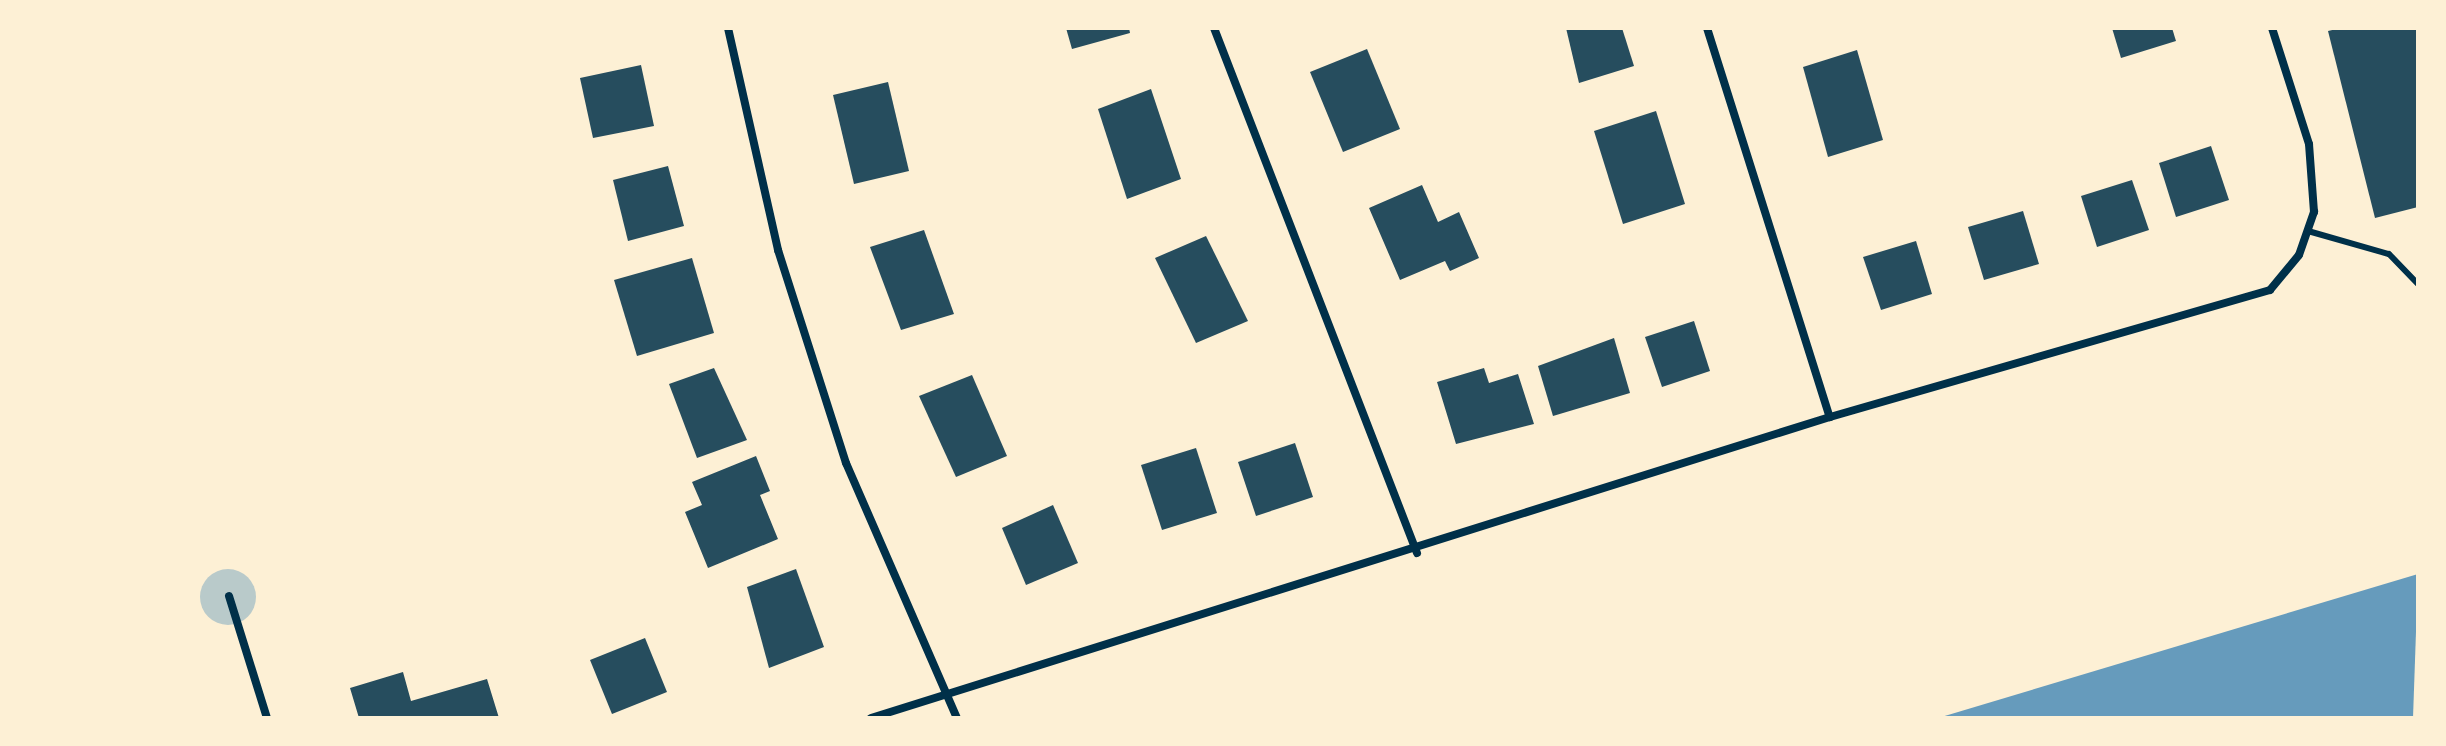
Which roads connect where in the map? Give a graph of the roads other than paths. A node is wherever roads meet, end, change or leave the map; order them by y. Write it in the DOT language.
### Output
graph roads {
  1 [pos="728,28"];
  2 [pos="1214,28"];
  3 [pos="1707,28"];
  4 [pos="2272,28"];
  5 [pos="2308,231"];
  6 [pos="2418,284"];
  7 [pos="1830,417"];
  8 [pos="1417,553"];
  9 [pos="229,596"];
  10 [pos="943,696"];
  11 [pos="267,718"];
  12 [pos="871,718"];
  13 [pos="957,718"];
  1 -- 10 [label="street"];
  2 -- 8 [label="street"];
  3 -- 7 [label="street"];
  4 -- 5 [label="street"];
  5 -- 6 [label="lane"];
  5 -- 7 [label="street"];
  7 -- 8 [label="street"];
  8 -- 10 [label="street"];
  9 -- 11 [label="street"];
  10 -- 12 [label="street"];
  10 -- 13 [label="street"];
}
